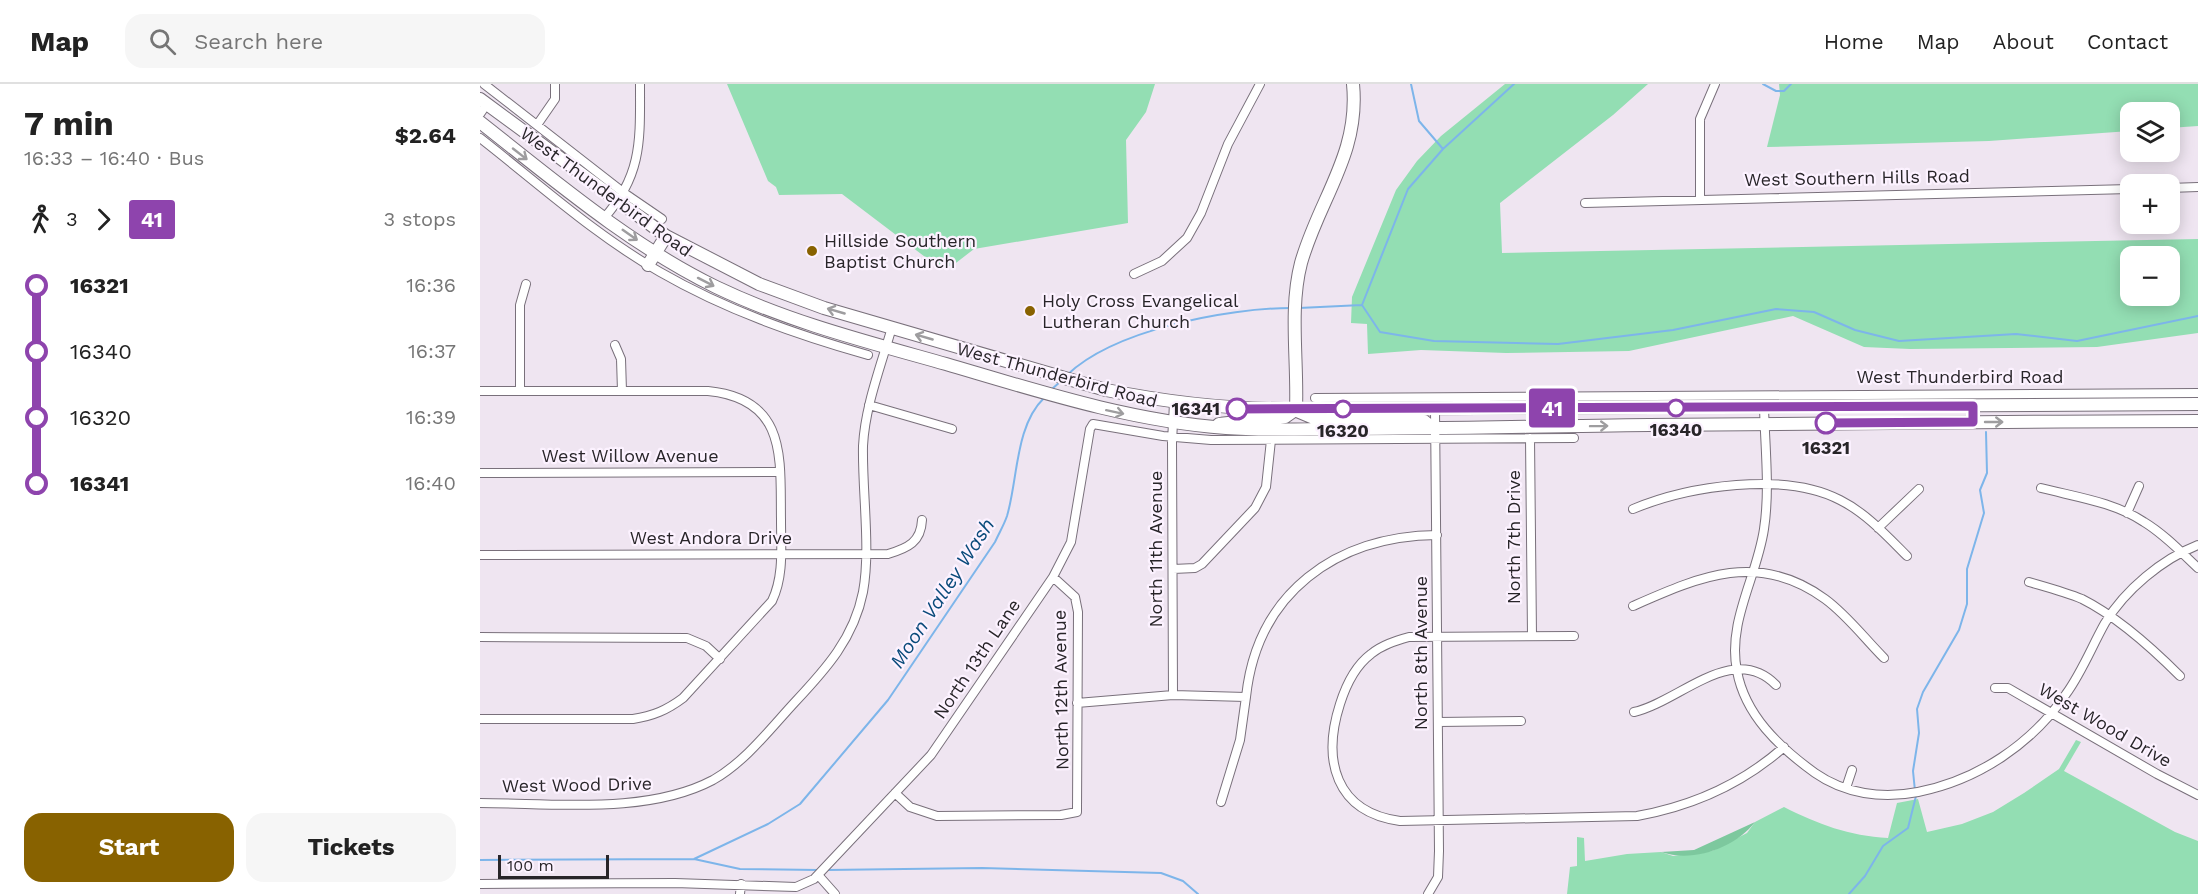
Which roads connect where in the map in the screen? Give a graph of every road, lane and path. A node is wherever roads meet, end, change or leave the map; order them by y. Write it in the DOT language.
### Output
graph roads {
  1 [pos="484,84"];
  2 [pos="555,84"];
  3 [pos="640,84"];
  4 [pos="1260,84"];
  5 [pos="1353,84"];
  6 [pos="1715,84"];
  7 [pos="482,106"];
  8 [pos="480,122"];
  9 [pos="537,125"];
  10 [pos="480,138"];
  11 [pos="2198,187"];
  12 [pos="2180,188"];
  13 [pos="2120,189"];
  14 [pos="621,198"];
  15 [pos="1700,198"];
  16 [pos="1586,203"];
  17 [pos="604,218"];
  18 [pos="662,219"];
  19 [pos="666,236"];
  20 [pos="656,253"];
  21 [pos="648,265"];
  22 [pos="1134,274"];
  23 [pos="526,284"];
  24 [pos="892,327"];
  25 [pos="849,336"];
  26 [pos="615,345"];
  27 [pos="886,347"];
  28 [pos="845,348"];
  29 [pos="868,355"];
  30 [pos="1016,363"];
  31 [pos="1011,382"];
  32 [pos="480,391"];
  33 [pos="520,391"];
  34 [pos="622,391"];
  35 [pos="1315,398"];
  36 [pos="2196,399"];
  37 [pos="1726,402"];
  38 [pos="1174,403"];
  39 [pos="1355,404"];
  40 [pos="869,405"];
  41 [pos="1973,406"];
  42 [pos="1764,407"];
  43 [pos="1296,409"];
  44 [pos="1435,410"];
  45 [pos="2196,421"];
  46 [pos="1973,422"];
  47 [pos="1172,423"];
  48 [pos="1093,424"];
  49 [pos="1726,424"];
  50 [pos="1765,424"];
  51 [pos="1206,427"];
  52 [pos="952,429"];
  53 [pos="1436,434"];
  54 [pos="1172,437"];
  55 [pos="1530,438"];
  56 [pos="1574,438"];
  57 [pos="1271,440"];
  58 [pos="780,472"];
  59 [pos="480,473"];
  60 [pos="1766,485"];
  61 [pos="2139,486"];
  62 [pos="2041,488"];
  63 [pos="1919,489"];
  64 [pos="1633,509"];
  65 [pos="2127,513"];
  66 [pos="922,520"];
  67 [pos="1878,528"];
  68 [pos="1437,535"];
  69 [pos="2198,546"];
  70 [pos="2182,553"];
  71 [pos="480,555"];
  72 [pos="781,555"];
  73 [pos="864,555"];
  74 [pos="1907,556"];
  75 [pos="2198,568"];
  76 [pos="1173,569"];
  77 [pos="1752,573"];
  78 [pos="1053,577"];
  79 [pos="2029,582"];
  80 [pos="1633,606"];
  81 [pos="2109,617"];
  82 [pos="1532,636"];
  83 [pos="1574,636"];
  84 [pos="480,637"];
  85 [pos="1438,637"];
  86 [pos="1884,658"];
  87 [pos="720,659"];
  88 [pos="1737,669"];
  89 [pos="2180,676"];
  90 [pos="1776,685"];
  91 [pos="1995,688"];
  92 [pos="1173,695"];
  93 [pos="1246,697"];
  94 [pos="1077,703"];
  95 [pos="1634,712"];
  96 [pos="2052,713"];
  97 [pos="480,720"];
  98 [pos="1521,721"];
  99 [pos="1438,722"];
  100 [pos="1784,747"];
  101 [pos="1852,770"];
  102 [pos="1846,788"];
  103 [pos="895,794"];
  104 [pos="2198,795"];
  105 [pos="1221,802"];
  106 [pos="480,803"];
  107 [pos="1439,821"];
  108 [pos="820,875"];
  109 [pos="637,882"];
  110 [pos="548,883"];
  111 [pos="480,884"];
  112 [pos="741,884"];
  113 [pos="548,894"];
  114 [pos="637,894"];
  115 [pos="740,894"];
  116 [pos="835,894"];
  117 [pos="1428,894"];
  1 -- 9 [label="street, West Thunderbird Road"];
  2 -- 9 [label="street"];
  3 -- 14 [label="street"];
  4 -- 22 [label="street"];
  5 -- 43 [label="main road"];
  6 -- 15 [label="street"];
  7 -- 14 [label="main road, West Thunderbird Road"];
  8 -- 17 [label="main road, West Thunderbird Road, one-way"];
  9 -- 14 [label="street, West Thunderbird Road"];
  10 -- 21 [label="street, West Thunderbird Road"];
  11 -- 12 [label="street"];
  13 -- 15 [label="street, West Southern Hills Road"];
  14 -- 17 [label="street"];
  14 -- 18 [label="street, West Thunderbird Road"];
  14 -- 19 [label="main road, West Thunderbird Road"];
  15 -- 16 [label="street, West Southern Hills Road"];
  17 -- 20 [label="main road, West Thunderbird Road, one-way"];
  19 -- 20 [label="main road"];
  24 -- 19 [label="main road, West Thunderbird Road, one-way"];
  20 -- 21 [label="main road"];
  20 -- 25 [label="main road, West Thunderbird Road, one-way"];
  21 -- 28 [label="street, West Thunderbird Road"];
  23 -- 33 [label="street"];
  24 -- 27 [label="street, West Wood Drive"];
  30 -- 24 [label="main road, West Thunderbird Road, one-way"];
  25 -- 27 [label="main road, West Thunderbird Road"];
  25 -- 28 [label="street"];
  26 -- 34 [label="street"];
  27 -- 31 [label="main road, West Thunderbird Road"];
  27 -- 40 [label="street, West Wood Drive"];
  28 -- 29 [label="street, West Thunderbird Road"];
  30 -- 31 [label="main road"];
  30 -- 38 [label="main road, West Thunderbird Road"];
  31 -- 47 [label="main road, West Thunderbird Road, one-way"];
  32 -- 33 [label="street"];
  33 -- 34 [label="street"];
  34 -- 58 [label="street"];
  35 -- 39 [label="street, West Thunderbird Road"];
  36 -- 37 [label="street, West Thunderbird Road"];
  36 -- 41 [label="main road, West Thunderbird Road"];
  36 -- 45 [label="street, West Thunderbird Road"];
  37 -- 39 [label="street, West Thunderbird Road"];
  37 -- 42 [label="main road, West Thunderbird Road"];
  37 -- 44 [label="main road, West Thunderbird Road"];
  37 -- 49 [label="main road"];
  38 -- 43 [label="main road, West Thunderbird Road"];
  38 -- 47 [label="street, North 11th Avenue"];
  39 -- 43 [label="main road, West Thunderbird Road"];
  39 -- 44 [label="main road, West Thunderbird Road"];
  40 -- 52 [label="street"];
  40 -- 73 [label="street, West Wood Drive"];
  41 -- 42 [label="main road, West Thunderbird Road"];
  41 -- 46 [label="main road"];
  42 -- 50 [label="street"];
  43 -- 51 [label="main road"];
  43 -- 53 [label="main road"];
  44 -- 53 [label="street, North 8th Avenue"];
  46 -- 45 [label="main road, West Thunderbird Road, one-way"];
  46 -- 50 [label="main road, West Thunderbird Road"];
  47 -- 51 [label="main road, West Thunderbird Road"];
  47 -- 54 [label="street, North 11th Avenue"];
  48 -- 54 [label="street, West Thunderbird Road"];
  48 -- 78 [label="street, North 13th Lane"];
  49 -- 50 [label="main road, West Thunderbird Road"];
  53 -- 49 [label="main road, West Thunderbird Road, one-way"];
  50 -- 60 [label="street"];
  51 -- 53 [label="main road, West Thunderbird Road"];
  53 -- 55 [label="street, West Thunderbird Road"];
  53 -- 57 [label="street, West Thunderbird Road"];
  53 -- 68 [label="street, North 8th Avenue"];
  54 -- 57 [label="street, West Thunderbird Road"];
  54 -- 76 [label="street, North 11th Avenue"];
  55 -- 56 [label="street, West Thunderbird Road"];
  55 -- 82 [label="street, North 7th Drive"];
  57 -- 76 [label="street"];
  58 -- 59 [label="street, West Willow Avenue"];
  58 -- 72 [label="street"];
  60 -- 64 [label="street"];
  60 -- 67 [label="street"];
  60 -- 77 [label="street"];
  61 -- 65 [label="street"];
  62 -- 65 [label="street"];
  63 -- 67 [label="street"];
  65 -- 70 [label="street"];
  66 -- 73 [label="street, West Andora Drive"];
  67 -- 74 [label="street"];
  68 -- 85 [label="street, North 8th Avenue"];
  68 -- 93 [label="street"];
  69 -- 70 [label="street"];
  70 -- 75 [label="street"];
  70 -- 81 [label="street"];
  71 -- 72 [label="street, West Andora Drive"];
  72 -- 73 [label="street, West Andora Drive"];
  72 -- 87 [label="street"];
  73 -- 106 [label="street, West Wood Drive"];
  76 -- 92 [label="street, North 11th Avenue"];
  77 -- 80 [label="street"];
  77 -- 86 [label="street"];
  77 -- 88 [label="street"];
  78 -- 94 [label="street, North 12th Avenue"];
  78 -- 103 [label="street, North 13th Lane"];
  79 -- 81 [label="street"];
  81 -- 89 [label="street"];
  81 -- 96 [label="street"];
  82 -- 83 [label="street"];
  82 -- 85 [label="street"];
  84 -- 87 [label="street"];
  85 -- 99 [label="street, North 8th Avenue"];
  85 -- 107 [label="street"];
  87 -- 97 [label="street"];
  88 -- 90 [label="street"];
  88 -- 95 [label="street"];
  88 -- 100 [label="street"];
  91 -- 96 [label="street, West Wood Drive"];
  92 -- 93 [label="street"];
  92 -- 94 [label="street"];
  93 -- 105 [label="street"];
  94 -- 103 [label="street, North 12th Avenue"];
  96 -- 102 [label="street"];
  96 -- 104 [label="street, West Wood Drive"];
  98 -- 99 [label="street"];
  99 -- 107 [label="street, North 8th Avenue"];
  100 -- 102 [label="street"];
  100 -- 107 [label="street"];
  101 -- 102 [label="street"];
  103 -- 108 [label="street, North 13th Lane"];
  107 -- 117 [label="street, North 8th Avenue"];
  108 -- 112 [label="street"];
  108 -- 116 [label="street"];
  109 -- 110 [label="street"];
  109 -- 112 [label="street"];
  109 -- 114 [label="street"];
  110 -- 111 [label="street"];
  110 -- 113 [label="street"];
  112 -- 115 [label="street"];
}
